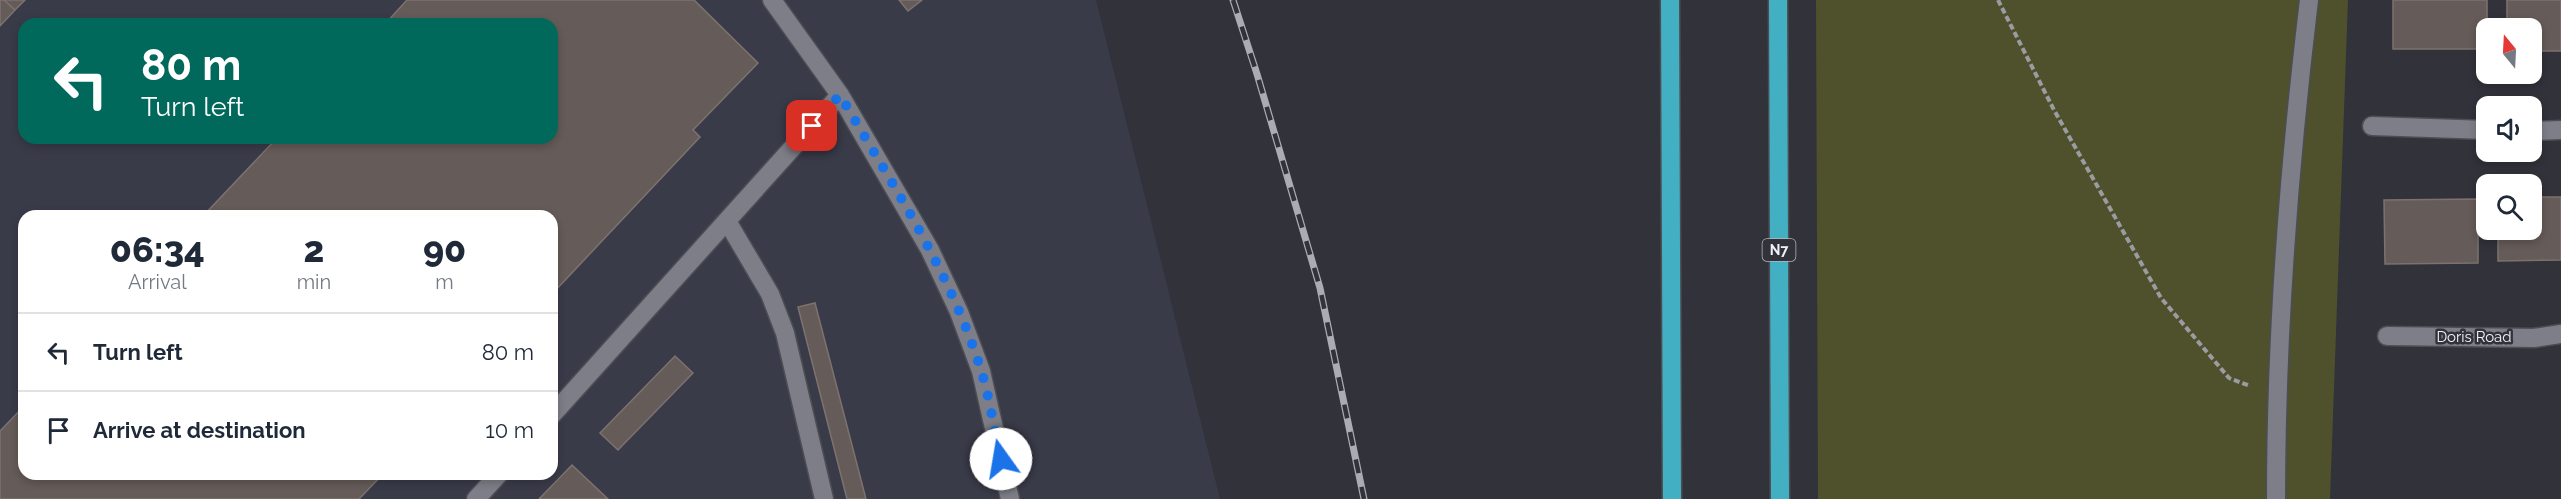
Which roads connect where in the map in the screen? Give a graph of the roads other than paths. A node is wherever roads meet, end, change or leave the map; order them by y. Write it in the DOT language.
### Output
graph roads {
  1 [pos="772,0"];
  2 [pos="1670,0"];
  3 [pos="1778,0"];
  4 [pos="2309,0"];
  5 [pos="840,95"];
  6 [pos="2372,126"];
  7 [pos="2476,130"];
  8 [pos="2561,130"];
  9 [pos="2542,131"];
  10 [pos="727,221"];
  11 [pos="2561,334"];
  12 [pos="2387,336"];
  13 [pos="558,408"];
  14 [pos="493,480"];
  15 [pos="476,499"];
  16 [pos="824,499"];
  17 [pos="1010,499"];
  18 [pos="1672,499"];
  19 [pos="1780,499"];
  20 [pos="2276,499"];
  1 -- 5 [label="street"];
  2 -- 18 [label="highway"];
  3 -- 19 [label="highway, N7"];
  4 -- 20 [label="street"];
  5 -- 10 [label="street"];
  5 -- 17 [label="street"];
  6 -- 7 [label="street"];
  8 -- 9 [label="street"];
  10 -- 13 [label="street"];
  10 -- 16 [label="street"];
  11 -- 12 [label="street, Doris Road"];
  14 -- 15 [label="street"];
}
